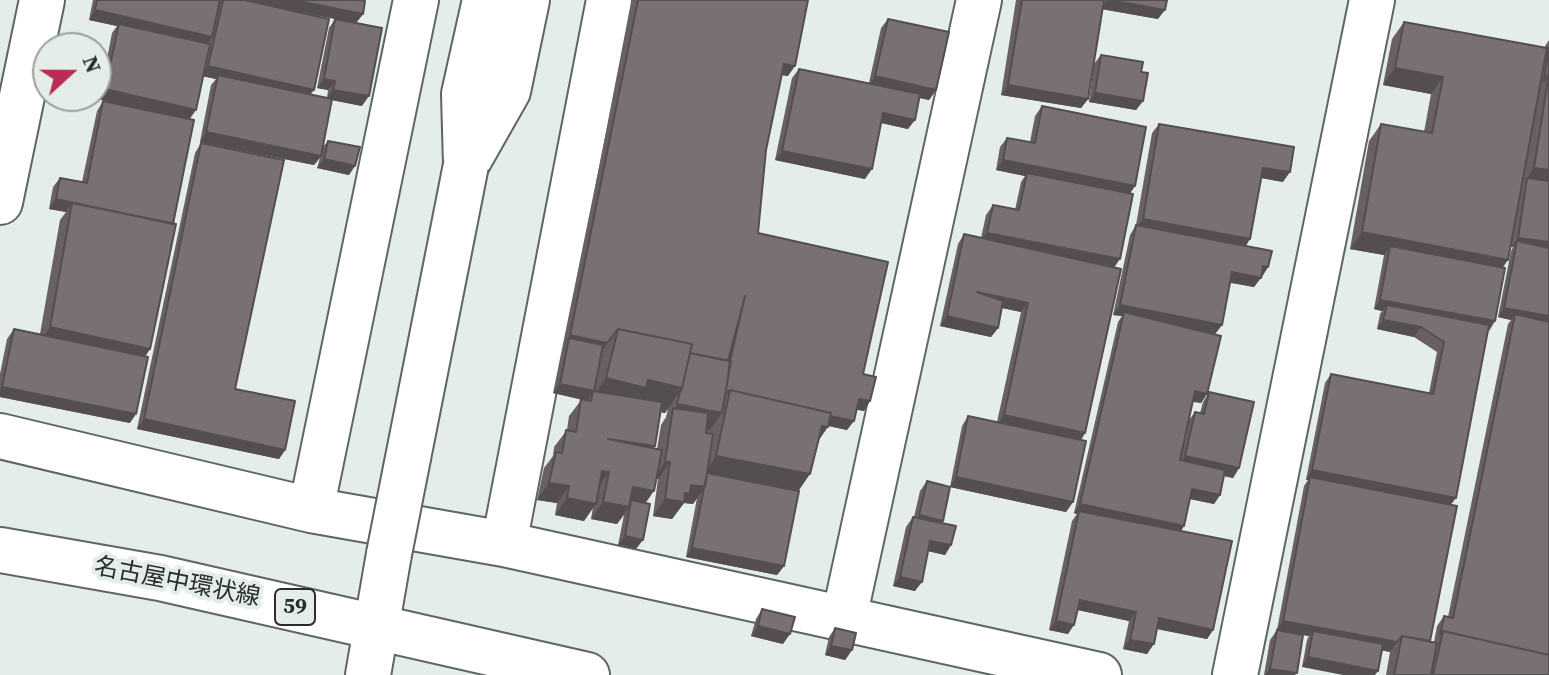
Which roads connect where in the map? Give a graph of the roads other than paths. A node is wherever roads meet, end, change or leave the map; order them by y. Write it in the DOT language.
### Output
graph roads {
  1 [pos="42,0"];
  2 [pos="416,0"];
  3 [pos="485,0"];
  4 [pos="527,0"];
  5 [pos="609,0"];
  6 [pos="979,0"];
  7 [pos="1372,0"];
  8 [pos="9,119"];
  9 [pos="466,165"];
  10 [pos="0,202"];
  11 [pos="0,436"];
  12 [pos="311,510"];
  13 [pos="504,544"];
  14 [pos="0,550"];
  15 [pos="844,618"];
  16 [pos="378,625"];
  17 [pos="368,672"];
  18 [pos="587,675"];
  19 [pos="1099,675"];
  20 [pos="1235,675"];
  1 -- 8 [label="street"];
  2 -- 12 [label="street"];
  3 -- 9 [label="street"];
  4 -- 9 [label="street"];
  5 -- 13 [label="street"];
  6 -- 15 [label="street"];
  7 -- 20 [label="street"];
  8 -- 10 [label="street"];
  9 -- 16 [label="street, bridge"];
  11 -- 12 [label="street"];
  12 -- 13 [label="street"];
  13 -- 15 [label="street"];
  14 -- 16 [label="street, 名古屋中環状線 / 59"];
  15 -- 19 [label="street"];
  16 -- 17 [label="street"];
  16 -- 18 [label="street, 名古屋中環状線 / 59"];
}
